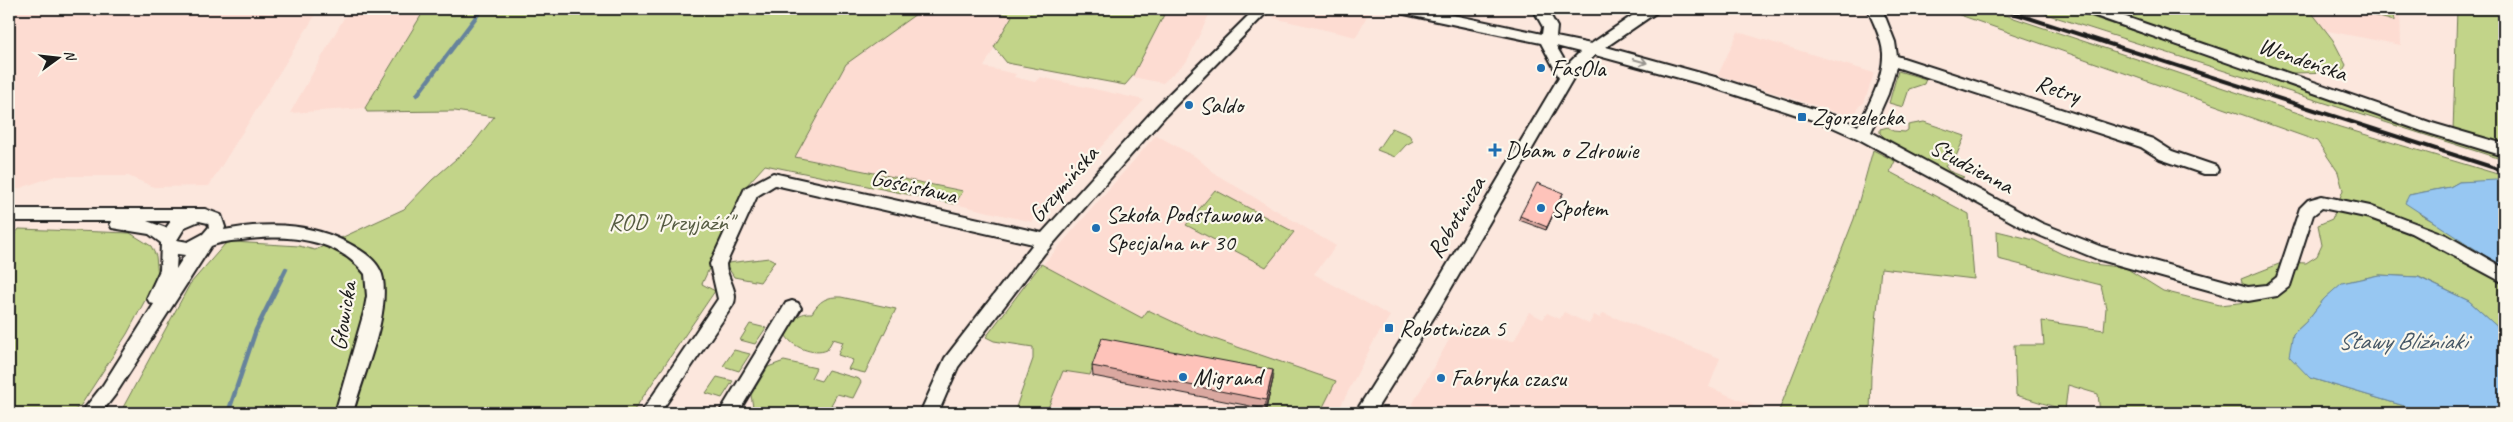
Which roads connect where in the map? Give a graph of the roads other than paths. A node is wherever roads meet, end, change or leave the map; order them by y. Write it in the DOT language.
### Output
graph roads {
  1 [pos="1263,9"];
  2 [pos="1404,9"];
  3 [pos="1540,9"];
  4 [pos="1652,9"];
  5 [pos="1875,9"];
  6 [pos="2089,9"];
  7 [pos="1547,41"];
  8 [pos="1593,49"];
  9 [pos="1889,60"];
  10 [pos="1566,76"];
  11 [pos="1862,134"];
  12 [pos="2504,150"];
  13 [pos="2210,170"];
  14 [pos="46,215"];
  15 [pos="198,215"];
  16 [pos="9,216"];
  17 [pos="217,225"];
  18 [pos="247,233"];
  19 [pos="207,240"];
  20 [pos="1045,240"];
  21 [pos="169,242"];
  22 [pos="2504,276"];
  23 [pos="792,308"];
  24 [pos="124,365"];
  25 [pos="100,406"];
  26 [pos="90,413"];
  27 [pos="344,413"];
  28 [pos="650,413"];
  29 [pos="731,413"];
  30 [pos="929,413"];
  31 [pos="1364,413"];
  1 -- 20 [label="street, Grzymińska"];
  2 -- 7 [label="street, Studzienna"];
  3 -- 7 [label="street"];
  4 -- 8 [label="street, Robotnicza"];
  5 -- 9 [label="street"];
  6 -- 12 [label="street, Wendeńska"];
  7 -- 8 [label="street, Studzienna"];
  7 -- 10 [label="street"];
  8 -- 10 [label="street, Robotnicza"];
  8 -- 11 [label="street, Studzienna, one-way"];
  9 -- 11 [label="street"];
  9 -- 13 [label="street, Retry"];
  10 -- 31 [label="street, Robotnicza"];
  11 -- 22 [label="street, Studzienna"];
  14 -- 15 [label="street"];
  14 -- 16 [label="street"];
  14 -- 21 [label="street"];
  15 -- 17 [label="street, Głowicka"];
  15 -- 21 [label="street"];
  17 -- 18 [label="street, Głowicka"];
  17 -- 19 [label="street"];
  18 -- 19 [label="street, Głowicka"];
  18 -- 27 [label="street, Głowicka"];
  19 -- 21 [label="street, Głowicka"];
  19 -- 24 [label="street"];
  20 -- 28 [label="street, Gościsława"];
  20 -- 30 [label="street, Grzymińska"];
  21 -- 24 [label="street"];
  23 -- 29 [label="street"];
  24 -- 25 [label="street"];
  25 -- 26 [label="street"];
}
